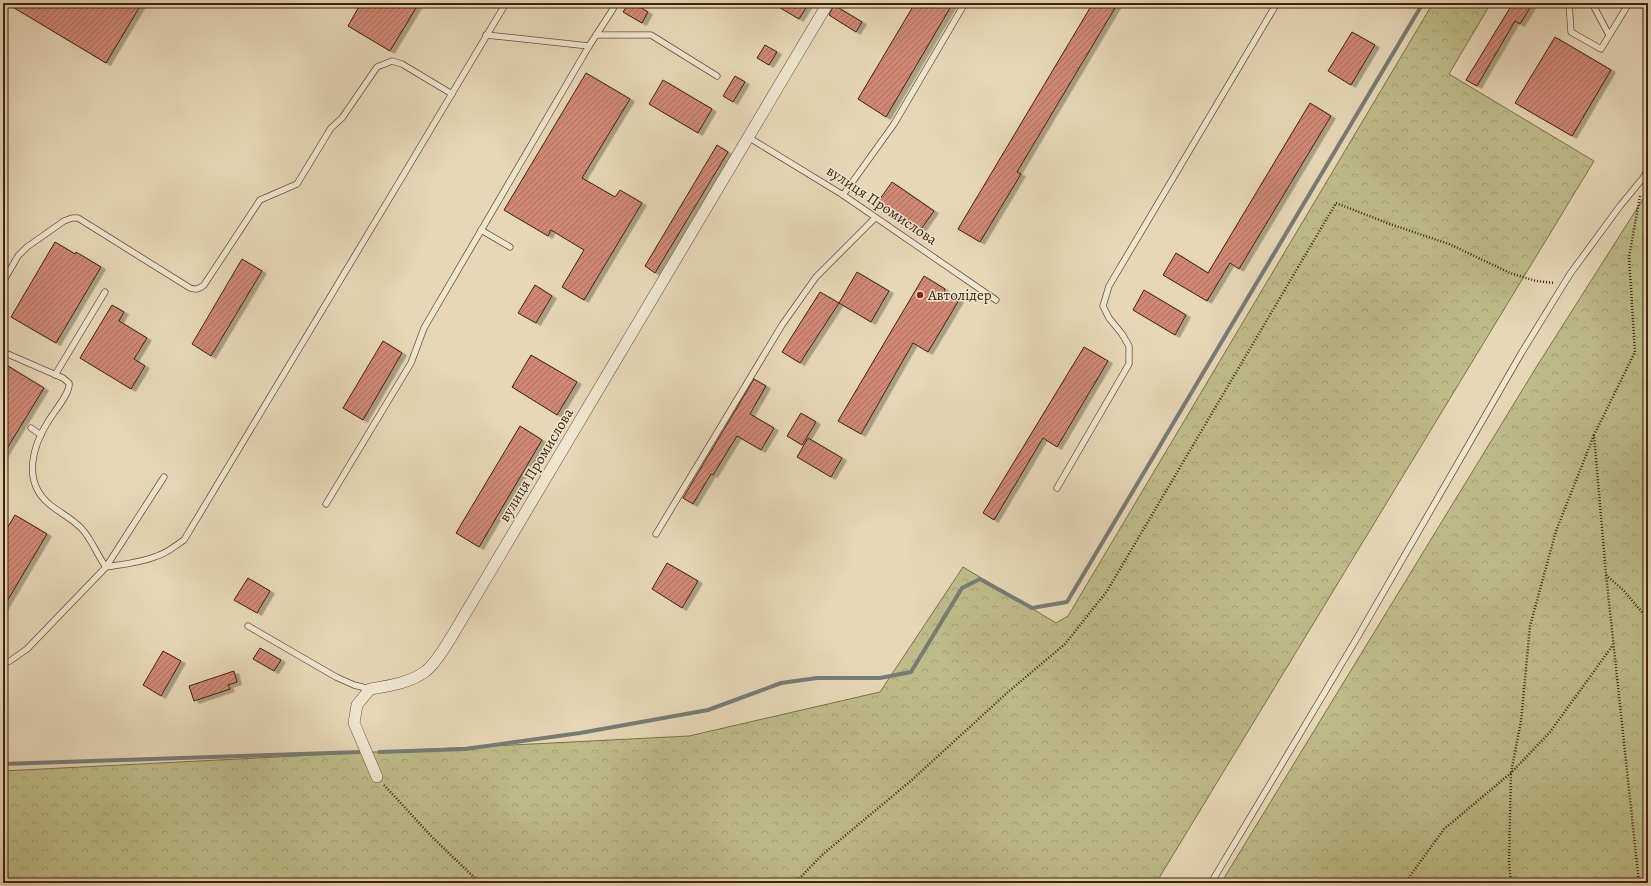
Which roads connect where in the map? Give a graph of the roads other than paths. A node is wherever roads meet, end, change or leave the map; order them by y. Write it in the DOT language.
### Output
graph roads {
  1 [pos="506,3"];
  2 [pos="828,3"];
  3 [pos="965,3"];
  4 [pos="1277,3"];
  5 [pos="1568,3"];
  6 [pos="1592,3"];
  7 [pos="1629,3"];
  8 [pos="613,9"];
  9 [pos="486,35"];
  10 [pos="596,35"];
  11 [pos="1609,35"];
  12 [pos="589,46"];
  13 [pos="717,76"];
  14 [pos="452,94"];
  15 [pos="748,138"];
  16 [pos="1648,169"];
  17 [pos="843,195"];
  18 [pos="875,218"];
  19 [pos="481,230"];
  20 [pos="510,247"];
  21 [pos="3,282"];
  22 [pos="105,292"];
  23 [pos="996,300"];
  24 [pos="3,352"];
  25 [pos="55,375"];
  26 [pos="31,428"];
  27 [pos="41,434"];
  28 [pos="164,477"];
  29 [pos="1057,488"];
  30 [pos="326,504"];
  31 [pos="656,534"];
  32 [pos="106,567"];
  33 [pos="248,626"];
  34 [pos="3,663"];
  35 [pos="370,689"];
  36 [pos="377,777"];
  37 [pos="1211,883"];
  1 -- 9 [label="lane"];
  2 -- 15 [label="street, вулиця Промислова"];
  3 -- 17 [label="lane"];
  4 -- 29 [label="lane"];
  5 -- 11 [label="lane"];
  6 -- 11 [label="lane"];
  7 -- 11 [label="lane"];
  8 -- 10 [label="lane"];
  9 -- 12 [label="lane"];
  9 -- 14 [label="lane"];
  10 -- 12 [label="lane"];
  10 -- 13 [label="lane"];
  12 -- 19 [label="lane"];
  14 -- 21 [label="lane"];
  14 -- 32 [label="lane"];
  15 -- 17 [label="lane, вулиця Промислова"];
  15 -- 35 [label="street, вулиця Промислова"];
  16 -- 37 [label="lane"];
  17 -- 18 [label="lane, вулиця Промислова"];
  18 -- 23 [label="lane, вулиця Промислова"];
  18 -- 31 [label="lane"];
  19 -- 20 [label="lane"];
  19 -- 30 [label="lane"];
  22 -- 25 [label="lane"];
  24 -- 25 [label="lane"];
  25 -- 27 [label="lane"];
  26 -- 27 [label="lane"];
  27 -- 32 [label="lane"];
  28 -- 32 [label="lane"];
  32 -- 34 [label="lane"];
  33 -- 35 [label="lane"];
  35 -- 36 [label="street"];
}
